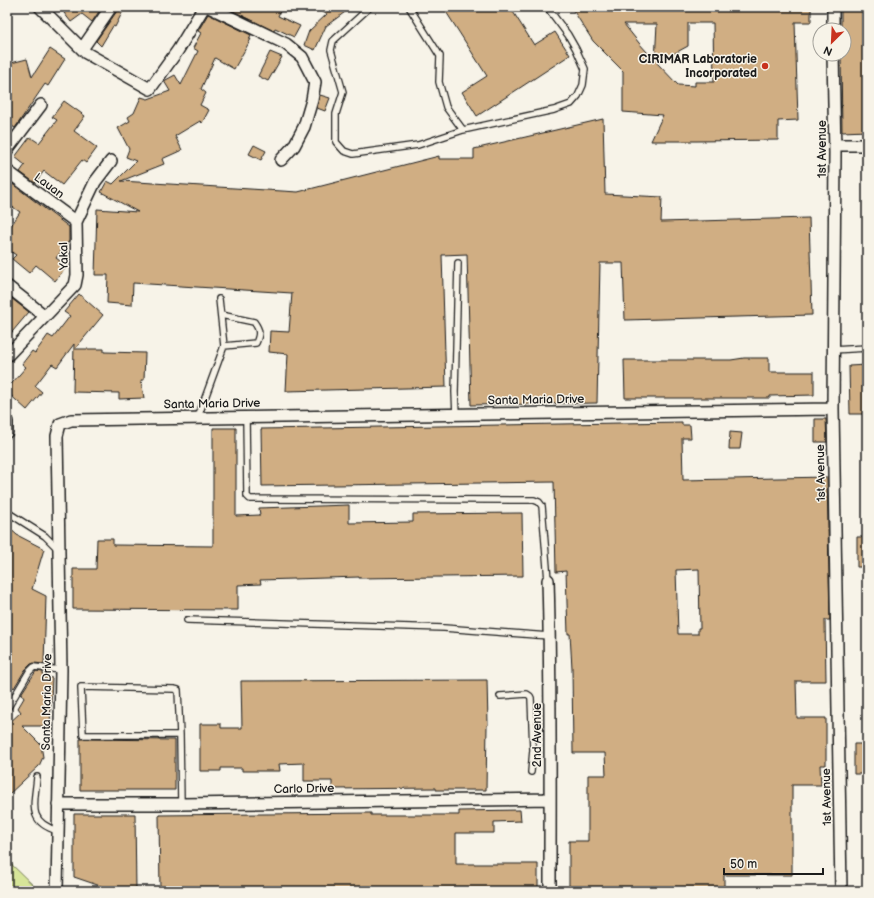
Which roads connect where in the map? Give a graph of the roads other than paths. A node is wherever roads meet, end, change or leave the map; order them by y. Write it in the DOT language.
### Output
graph roads {
  1 [pos="40,7"];
  2 [pos="111,7"];
  3 [pos="204,7"];
  4 [pos="209,7"];
  5 [pos="370,7"];
  6 [pos="409,7"];
  7 [pos="547,7"];
  8 [pos="832,7"];
  9 [pos="833,22"];
  10 [pos="82,49"];
  11 [pos="833,62"];
  12 [pos="41,105"];
  13 [pos="463,130"];
  14 [pos="867,145"];
  15 [pos="835,146"];
  16 [pos="7,150"];
  17 [pos="281,160"];
  18 [pos="111,161"];
  19 [pos="7,171"];
  20 [pos="76,222"];
  21 [pos="458,263"];
  22 [pos="7,286"];
  23 [pos="219,299"];
  24 [pos="221,314"];
  25 [pos="45,316"];
  26 [pos="224,346"];
  27 [pos="867,348"];
  28 [pos="833,350"];
  29 [pos="7,356"];
  30 [pos="833,409"];
  31 [pos="456,415"];
  32 [pos="198,417"];
  33 [pos="246,417"];
  34 [pos="7,422"];
  35 [pos="7,432"];
  36 [pos="7,512"];
  37 [pos="58,549"];
  38 [pos="548,580"];
  39 [pos="187,620"];
  40 [pos="550,636"];
  41 [pos="61,670"];
  42 [pos="500,696"];
  43 [pos="7,709"];
  44 [pos="180,735"];
  45 [pos="531,772"];
  46 [pos="37,777"];
  47 [pos="550,799"];
  48 [pos="58,804"];
  49 [pos="181,804"];
  50 [pos="58,831"];
  51 [pos="57,891"];
  52 [pos="550,891"];
  53 [pos="842,891"];
  1 -- 10 [label="street"];
  2 -- 10 [label="street"];
  3 -- 10 [label="street"];
  4 -- 17 [label="street"];
  5 -- 13 [label="lane"];
  6 -- 13 [label="lane"];
  7 -- 13 [label="lane"];
  8 -- 9 [label="street"];
  11 -- 15 [label="street, 1st Avenue"];
  12 -- 16 [label="street"];
  14 -- 15 [label="street"];
  15 -- 28 [label="street, 1st Avenue"];
  18 -- 20 [label="street, Yakal"];
  19 -- 20 [label="street, Lauan"];
  20 -- 25 [label="street, Yakal"];
  21 -- 31 [label="lane"];
  22 -- 25 [label="street"];
  23 -- 24 [label="lane"];
  24 -- 26 [label="lane"];
  24 -- 26 [label="lane"];
  25 -- 29 [label="street, Yakal"];
  26 -- 32 [label="lane"];
  27 -- 28 [label="lane"];
  28 -- 30 [label="street, 1st Avenue"];
  30 -- 31 [label="street, Santa Maria Drive"];
  30 -- 53 [label="street, 1st Avenue"];
  31 -- 33 [label="street, Santa Maria Drive"];
  32 -- 33 [label="street, Santa Maria Drive"];
  32 -- 37 [label="street, Santa Maria Drive"];
  33 -- 38 [label="lane"];
  34 -- 35 [label="street"];
  36 -- 37 [label="lane"];
  37 -- 41 [label="street, Santa Maria Drive"];
  38 -- 40 [label="street, 2nd Avenue"];
  39 -- 40 [label="lane"];
  40 -- 47 [label="street, 2nd Avenue"];
  41 -- 43 [label="lane"];
  41 -- 48 [label="street, Santa Maria Drive"];
  42 -- 45 [label="lane"];
  44 -- 44 [label="lane"];
  44 -- 49 [label="lane"];
  46 -- 50 [label="lane"];
  47 -- 49 [label="street, Carlo Drive"];
  47 -- 52 [label="street, 2nd Avenue"];
  48 -- 49 [label="street, Carlo Drive"];
  48 -- 50 [label="street, Santa Maria Drive"];
  50 -- 51 [label="street, Santa Maria Drive"];
}
